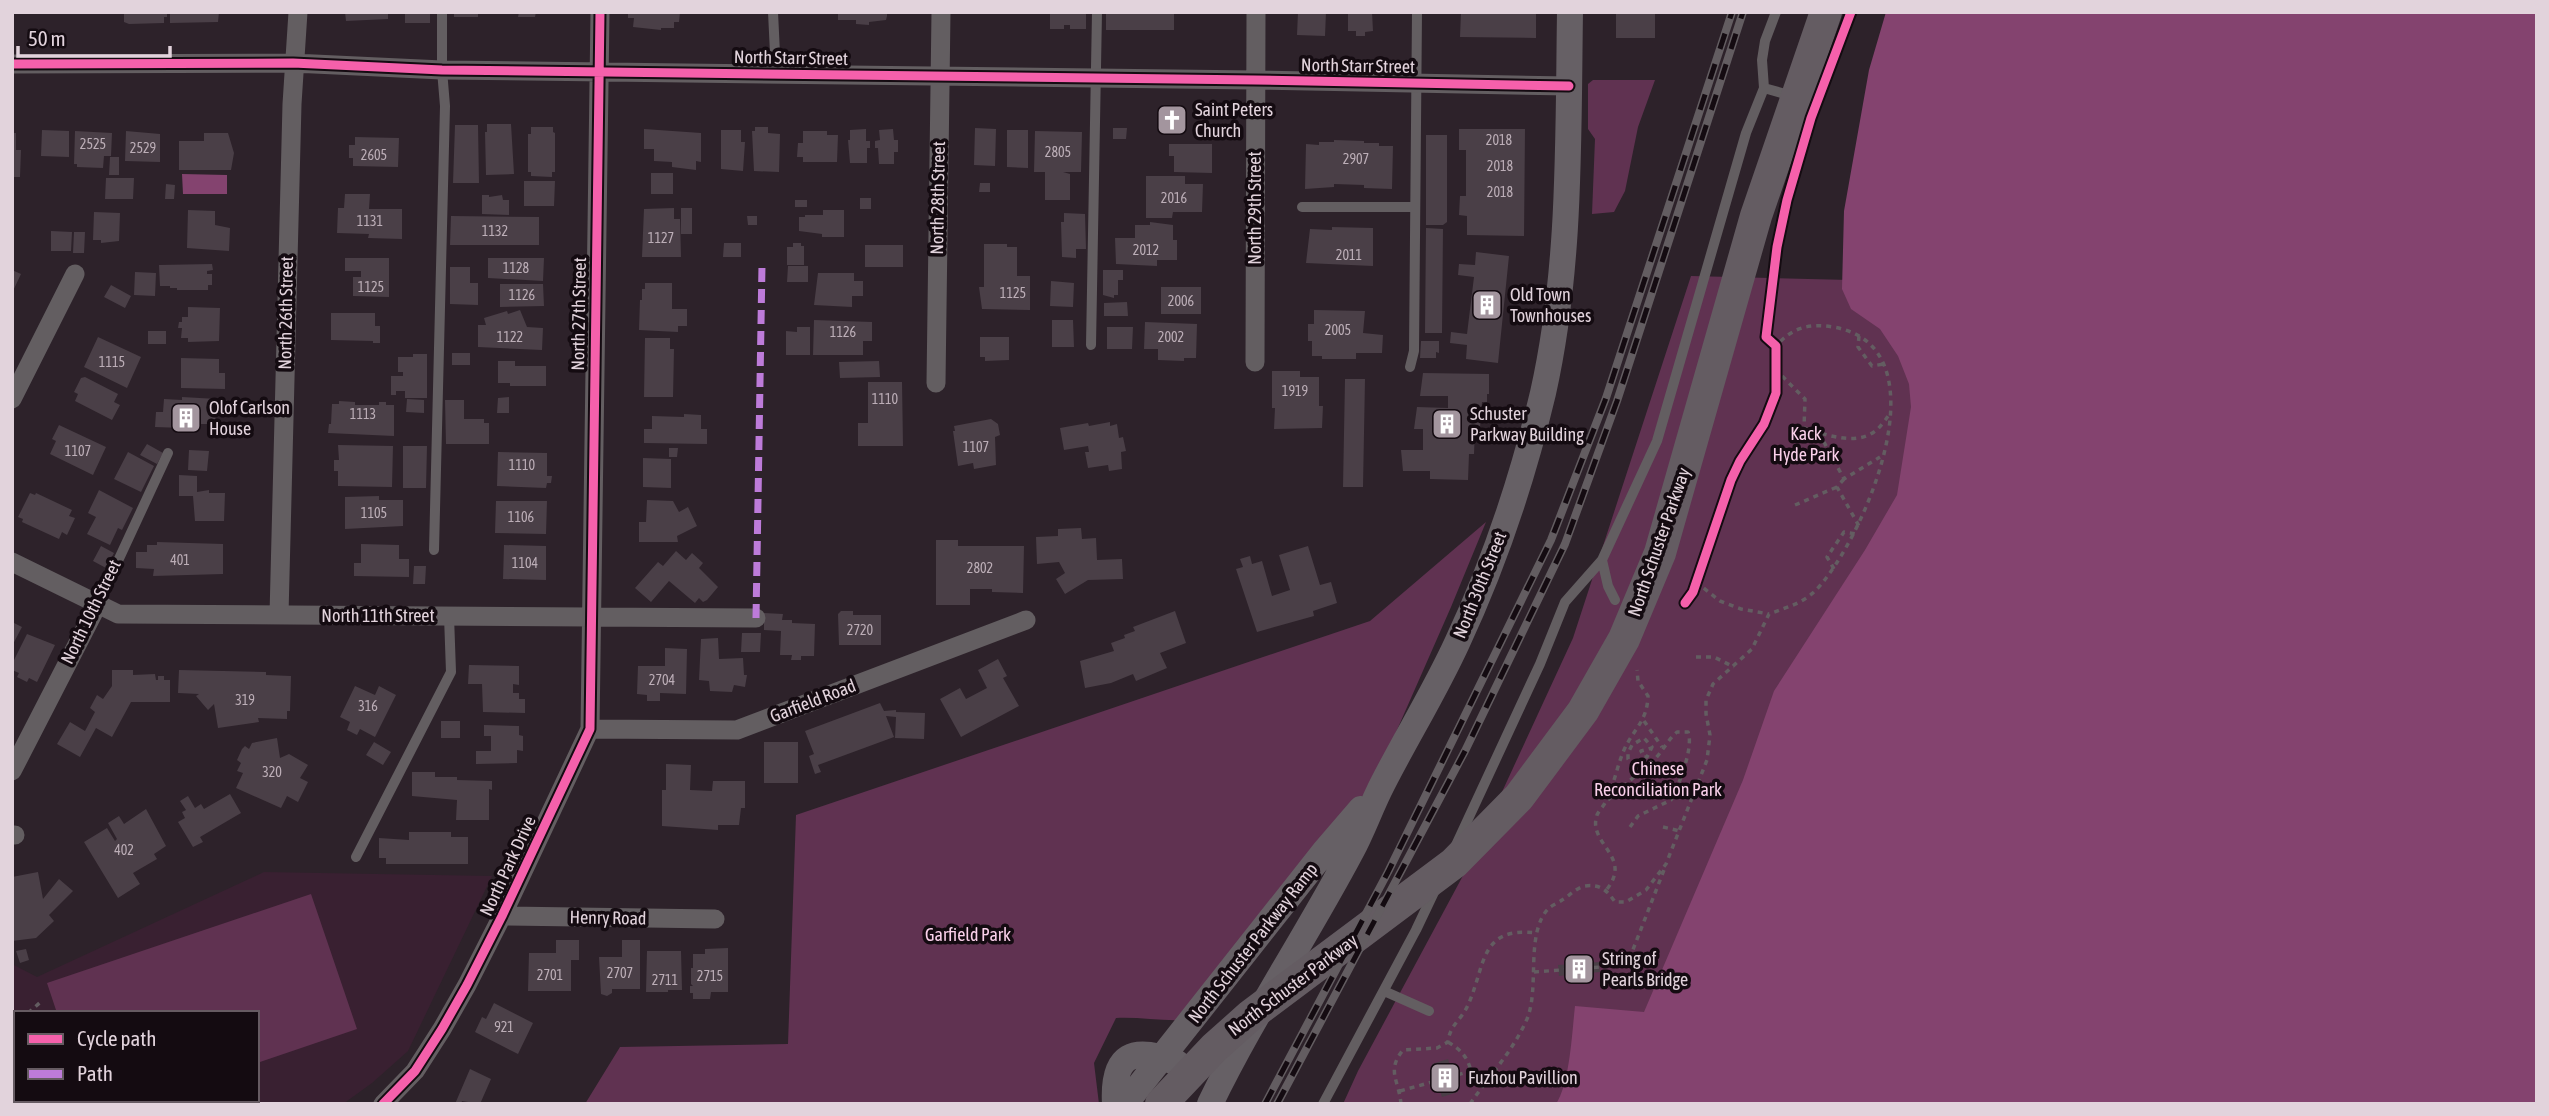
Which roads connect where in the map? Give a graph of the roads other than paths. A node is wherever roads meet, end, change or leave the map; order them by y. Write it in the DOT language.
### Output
graph roads {
  1 [pos="298,12"];
  2 [pos="442,12"];
  3 [pos="600,12"];
  4 [pos="774,12"];
  5 [pos="941,12"];
  6 [pos="1097,12"];
  7 [pos="1256,12"];
  8 [pos="1417,12"];
  9 [pos="1570,12"];
  10 [pos="1776,12"];
  11 [pos="1826,12"];
  12 [pos="293,63"];
  13 [pos="12,64"];
  14 [pos="442,70"];
  15 [pos="600,72"];
  16 [pos="776,74"];
  17 [pos="940,75"];
  18 [pos="1096,78"];
  19 [pos="1255,80"];
  20 [pos="1415,83"];
  21 [pos="1569,86"];
  22 [pos="1764,88"];
  23 [pos="1796,97"];
  24 [pos="1302,207"];
  25 [pos="1415,208"];
  26 [pos="75,274"];
  27 [pos="1091,345"];
  28 [pos="1255,362"];
  29 [pos="1410,367"];
  30 [pos="936,383"];
  31 [pos="12,399"];
  32 [pos="168,453"];
  33 [pos="433,550"];
  34 [pos="1602,560"];
  35 [pos="12,562"];
  36 [pos="1615,600"];
  37 [pos="98,604"];
  38 [pos="279,615"];
  39 [pos="449,616"];
  40 [pos="591,617"];
  41 [pos="756,618"];
  42 [pos="1026,620"];
  43 [pos="590,729"];
  44 [pos="12,771"];
  45 [pos="1382,784"];
  46 [pos="356,857"];
  47 [pos="502,916"];
  48 [pos="715,919"];
  49 [pos="1384,991"];
  50 [pos="1429,1011"];
  51 [pos="1163,1057"];
  52 [pos="383,1104"];
  53 [pos="1115,1104"];
  54 [pos="1125,1104"];
  55 [pos="1161,1104"];
  56 [pos="1199,1104"];
  57 [pos="1210,1104"];
  58 [pos="1324,1104"];
  1 -- 12 [label="street, North 26th Street"];
  2 -- 14 [label="lane"];
  3 -- 15 [label="street, North 27th Street"];
  4 -- 16 [label="lane"];
  5 -- 17 [label="street, North 28th Street"];
  6 -- 18 [label="lane"];
  7 -- 19 [label="street, North 29th Street"];
  8 -- 20 [label="lane"];
  9 -- 21 [label="main road, North 30th Street"];
  10 -- 22 [label="lane"];
  11 -- 23 [label="highway, North Schuster Parkway"];
  12 -- 13 [label="street, North Starr Street"];
  12 -- 14 [label="street, North Starr Street"];
  12 -- 38 [label="street, North 26th Street"];
  14 -- 15 [label="street, North Starr Street"];
  14 -- 33 [label="lane"];
  15 -- 16 [label="street, North Starr Street"];
  15 -- 40 [label="street, North 27th Street"];
  16 -- 17 [label="street, North Starr Street"];
  17 -- 18 [label="street, North Starr Street"];
  17 -- 30 [label="street, North 28th Street"];
  18 -- 19 [label="street, North Starr Street"];
  18 -- 27 [label="lane"];
  19 -- 20 [label="street, North Starr Street"];
  19 -- 28 [label="street, North 29th Street"];
  20 -- 21 [label="street, North Starr Street"];
  20 -- 25 [label="lane"];
  21 -- 45 [label="main road, North 30th Street"];
  22 -- 23 [label="lane"];
  22 -- 34 [label="lane"];
  23 -- 55 [label="highway, North Schuster Parkway"];
  24 -- 25 [label="lane"];
  25 -- 29 [label="lane"];
  26 -- 31 [label="street"];
  32 -- 37 [label="lane, North 10th Street"];
  34 -- 36 [label="lane"];
  34 -- 49 [label="lane"];
  35 -- 37 [label="street, North 11th Street"];
  37 -- 38 [label="street, North 11th Street"];
  37 -- 44 [label="street, North 10th Street"];
  38 -- 39 [label="street, North 11th Street"];
  39 -- 40 [label="street, North 11th Street"];
  39 -- 46 [label="lane"];
  40 -- 41 [label="street, North 11th Street"];
  40 -- 43 [label="street, North Park Drive"];
  42 -- 43 [label="street, Garfield Road"];
  43 -- 47 [label="street, North Park Drive"];
  45 -- 51 [label="main road, North Schuster Parkway Ramp"];
  45 -- 57 [label="main road, North 30th Street"];
  47 -- 48 [label="street, Henry Road"];
  47 -- 52 [label="street, North Park Drive"];
  49 -- 50 [label="lane"];
  49 -- 58 [label="lane"];
  51 -- 53 [label="main road"];
  51 -- 54 [label="main road, North Schuster Parkway Ramp"];
  51 -- 56 [label="main road"];
}
